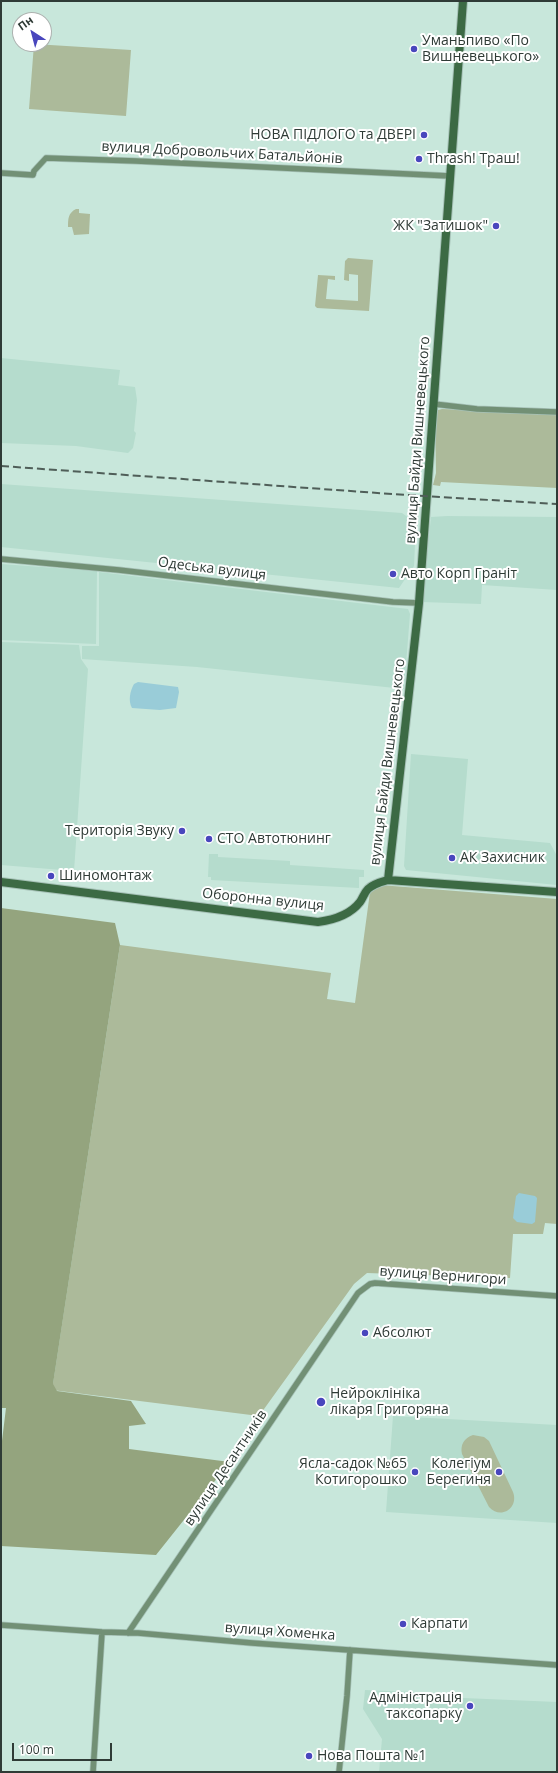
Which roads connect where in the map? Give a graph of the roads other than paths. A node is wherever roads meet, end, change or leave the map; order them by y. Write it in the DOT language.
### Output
graph roads {
  1 [pos="463,1"];
  2 [pos="1,172"];
  3 [pos="450,176"];
  4 [pos="434,404"];
  5 [pos="557,412"];
  6 [pos="1,559"];
  7 [pos="419,603"];
  8 [pos="388,880"];
  9 [pos="1,882"];
  10 [pos="557,892"];
  11 [pos="557,1296"];
  12 [pos="343,1315"];
  13 [pos="1,1625"];
  14 [pos="102,1632"];
  15 [pos="128,1634"];
  16 [pos="350,1650"];
  17 [pos="557,1665"];
  18 [pos="93,1772"];
  19 [pos="339,1772"];
  1 -- 3 [label="street, вулиця Байди Вишневецького"];
  2 -- 3 [label="street, вулиця Добровольчих Батальйонів"];
  3 -- 4 [label="street, вулиця Байди Вишневецького"];
  4 -- 5 [label="street"];
  4 -- 7 [label="street, вулиця Байди Вишневецького"];
  6 -- 7 [label="street, Одеська вулиця"];
  7 -- 8 [label="street, вулиця Байди Вишневецького"];
  8 -- 9 [label="street, Оборонна вулиця"];
  8 -- 10 [label="street, Оборонна вулиця"];
  11 -- 12 [label="street, вулиця Вернигори"];
  12 -- 15 [label="street, вулиця Десантників"];
  13 -- 14 [label="street, вулиця Хоменка"];
  14 -- 15 [label="street, вулиця Хоменка"];
  14 -- 18 [label="street"];
  15 -- 16 [label="street, вулиця Хоменка"];
  16 -- 17 [label="street, вулиця Хоменка"];
  16 -- 19 [label="street"];
}
